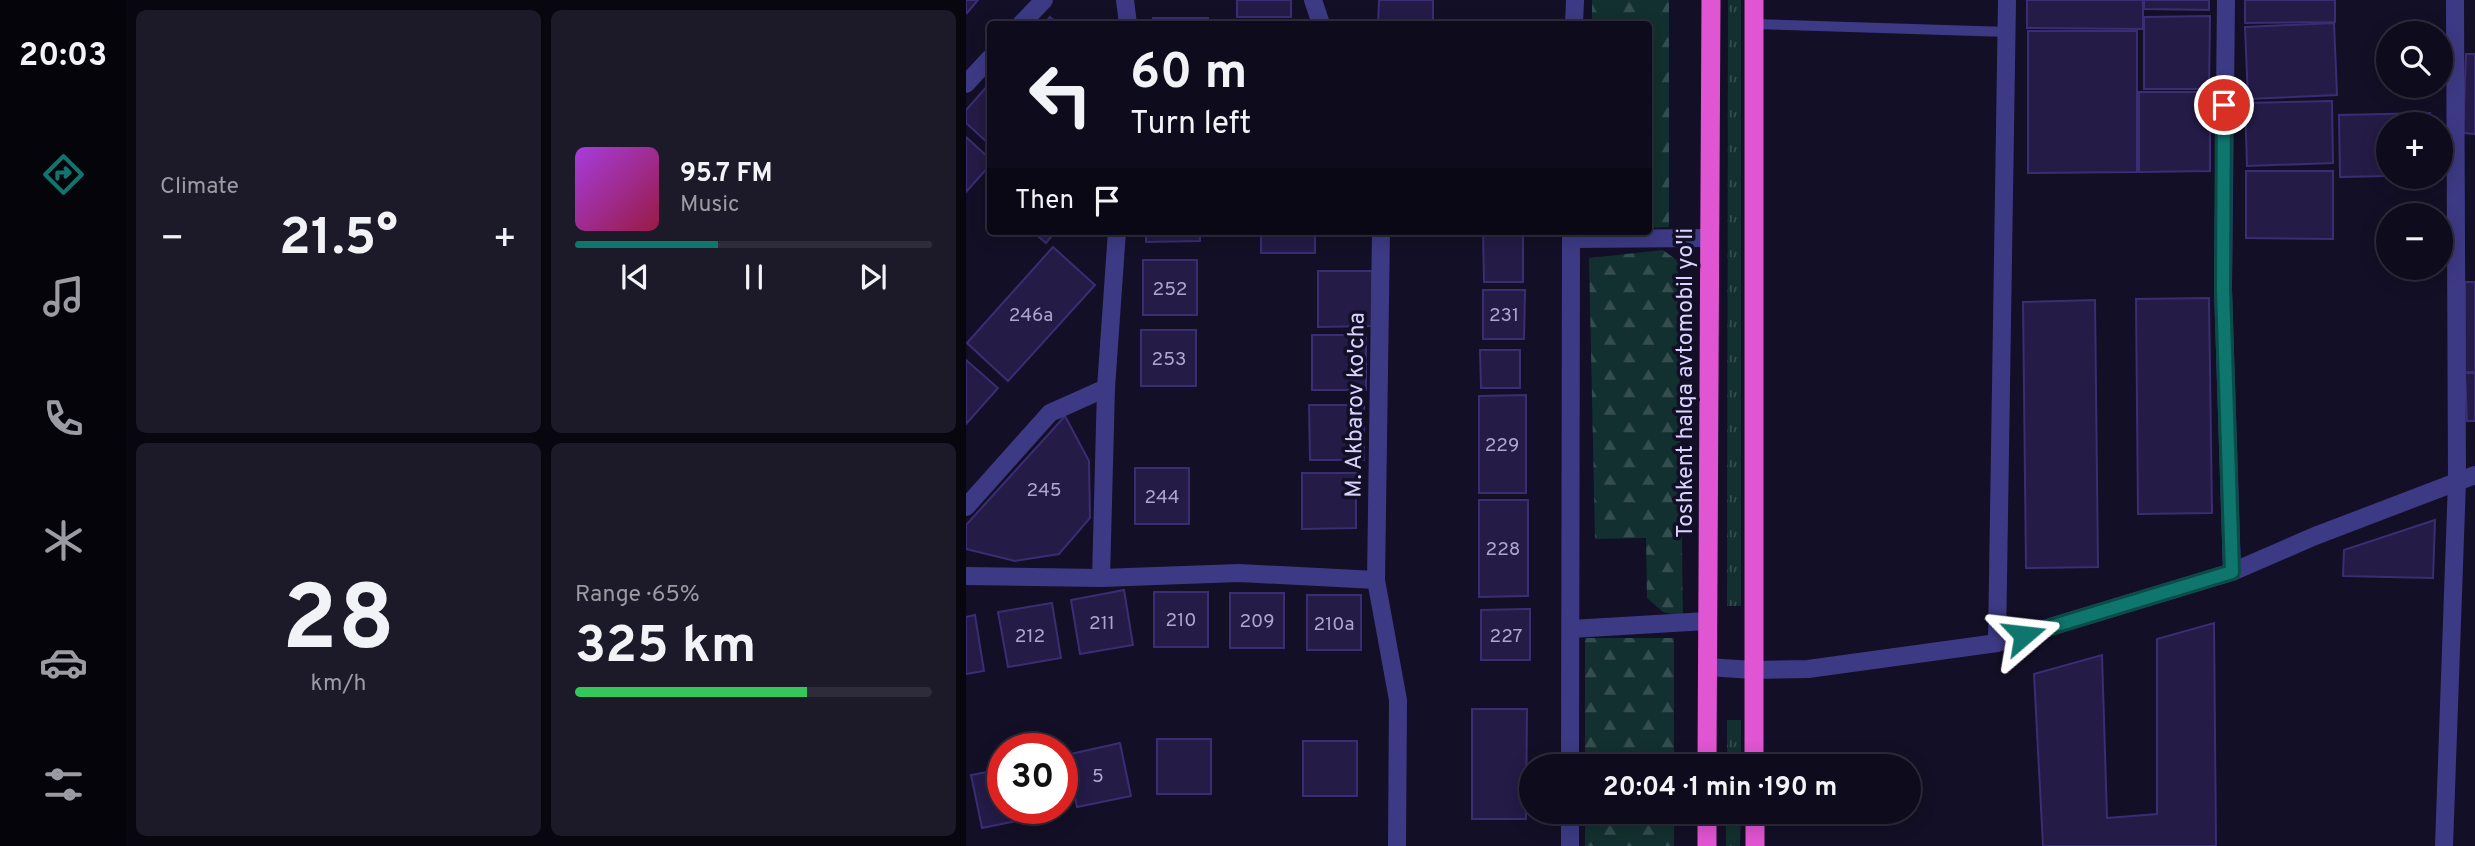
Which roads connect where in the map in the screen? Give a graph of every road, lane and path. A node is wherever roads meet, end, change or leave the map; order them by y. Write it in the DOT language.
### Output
graph roads {
  1 [pos="1044,0"];
  2 [pos="1125,0"];
  3 [pos="1313,0"];
  4 [pos="1575,0"];
  5 [pos="1711,0"];
  6 [pos="1754,0"];
  7 [pos="2007,0"];
  8 [pos="2226,0"];
  9 [pos="2455,0"];
  10 [pos="1024,21"];
  11 [pos="1128,21"];
  12 [pos="1320,21"];
  13 [pos="1574,21"];
  14 [pos="1754,24"];
  15 [pos="2008,32"];
  16 [pos="987,61"];
  17 [pos="966,85"];
  18 [pos="1117,235"];
  19 [pos="1381,235"];
  20 [pos="1571,235"];
  21 [pos="1710,238"];
  22 [pos="1106,388"];
  23 [pos="2475,475"];
  24 [pos="2458,481"];
  25 [pos="966,507"];
  26 [pos="2232,572"];
  27 [pos="966,576"];
  28 [pos="1101,578"];
  29 [pos="1377,580"];
  30 [pos="1707,621"];
  31 [pos="1571,629"];
  32 [pos="1997,643"];
  33 [pos="1707,667"];
  34 [pos="1753,670"];
  35 [pos="1570,754"];
  36 [pos="1707,754"];
  37 [pos="1754,754"];
  38 [pos="1570,824"];
  39 [pos="1707,824"];
  40 [pos="1755,824"];
  41 [pos="1397,846"];
  42 [pos="1570,846"];
  43 [pos="1707,846"];
  44 [pos="1755,846"];
  45 [pos="2444,846"];
  1 -- 10 [label="street"];
  2 -- 11 [label="street"];
  3 -- 12 [label="street"];
  4 -- 13 [label="street"];
  5 -- 21 [label="highway, Toshkent halqa avtomobil yo'li"];
  6 -- 14 [label="highway"];
  7 -- 15 [label="street"];
  8 -- 26 [label="street"];
  9 -- 24 [label="street"];
  14 -- 15 [label="lane"];
  14 -- 34 [label="highway"];
  15 -- 32 [label="street"];
  16 -- 17 [label="street"];
  18 -- 22 [label="street"];
  19 -- 29 [label="street, M. Akbarov ko'cha"];
  20 -- 21 [label="street"];
  20 -- 31 [label="street"];
  21 -- 30 [label="highway, Toshkent halqa avtomobil yo'li"];
  22 -- 25 [label="street"];
  22 -- 28 [label="street"];
  23 -- 24 [label="street"];
  24 -- 26 [label="street"];
  24 -- 45 [label="street"];
  26 -- 32 [label="street"];
  27 -- 28 [label="street"];
  28 -- 29 [label="street"];
  29 -- 41 [label="street, M. Akbarov ko'cha"];
  30 -- 31 [label="street"];
  30 -- 33 [label="highway, Toshkent halqa avtomobil yo'li"];
  31 -- 35 [label="street"];
  32 -- 34 [label="street"];
  33 -- 34 [label="street"];
  33 -- 36 [label="highway, Toshkent halqa avtomobil yo'li"];
  34 -- 37 [label="highway"];
  38 -- 42 [label="street"];
  39 -- 43 [label="highway"];
  40 -- 44 [label="highway"];
}
